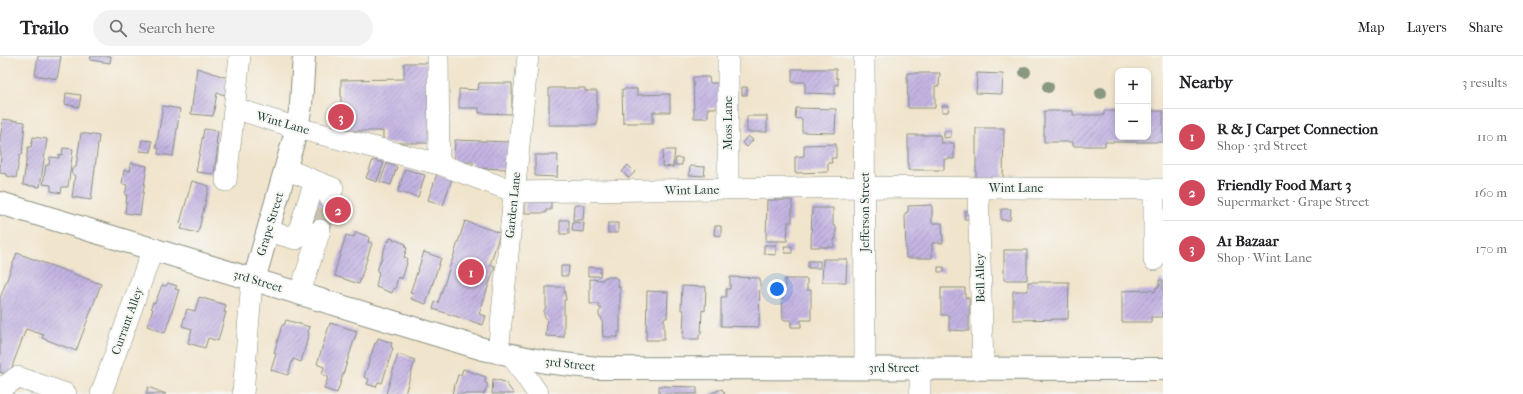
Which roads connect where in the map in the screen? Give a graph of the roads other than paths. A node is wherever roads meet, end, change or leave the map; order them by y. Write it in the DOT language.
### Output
graph roads {
  1 [pos="240,56"];
  2 [pos="304,56"];
  3 [pos="438,56"];
  4 [pos="528,56"];
  5 [pos="728,56"];
  6 [pos="864,56"];
  7 [pos="234,108"];
  8 [pos="298,128"];
  9 [pos="438,164"];
  10 [pos="286,169"];
  11 [pos="226,181"];
  12 [pos="315,181"];
  13 [pos="865,187"];
  14 [pos="978,188"];
  15 [pos="728,189"];
  16 [pos="1159,189"];
  17 [pos="515,192"];
  18 [pos="330,198"];
  19 [pos="0,203"];
  20 [pos="320,230"];
  21 [pos="268,231"];
  22 [pos="296,239"];
  23 [pos="153,248"];
  24 [pos="312,255"];
  25 [pos="1154,260"];
  26 [pos="254,280"];
  27 [pos="300,294"];
  28 [pos="505,355"];
  29 [pos="865,368"];
  30 [pos="920,368"];
  31 [pos="983,368"];
  32 [pos="1163,369"];
  33 [pos="0,386"];
  34 [pos="66,394"];
  35 [pos="101,394"];
  36 [pos="243,394"];
  37 [pos="538,394"];
  38 [pos="920,394"];
  1 -- 7 [label="street"];
  2 -- 8 [label="main road, Grape Street"];
  3 -- 9 [label="street"];
  4 -- 17 [label="street, Garden Lane"];
  5 -- 15 [label="street, Moss Lane"];
  6 -- 13 [label="street, Jefferson Street"];
  7 -- 8 [label="street, Wint Lane"];
  7 -- 11 [label="street"];
  8 -- 9 [label="street, Wint Lane"];
  8 -- 10 [label="main road, Grape Street"];
  9 -- 17 [label="street, Wint Lane"];
  10 -- 12 [label="street"];
  10 -- 21 [label="main road, Grape Street"];
  12 -- 18 [label="street"];
  12 -- 22 [label="street"];
  13 -- 14 [label="street, Wint Lane"];
  13 -- 15 [label="street, Wint Lane"];
  13 -- 29 [label="street, Jefferson Street"];
  14 -- 16 [label="street, Wint Lane"];
  14 -- 31 [label="street, Bell Alley"];
  15 -- 17 [label="street, Wint Lane"];
  16 -- 25 [label="street"];
  17 -- 28 [label="street, Garden Lane"];
  19 -- 23 [label="main road, 3rd Street"];
  20 -- 24 [label="street"];
  21 -- 22 [label="street"];
  21 -- 26 [label="main road, Grape Street"];
  22 -- 24 [label="street"];
  23 -- 26 [label="main road, 3rd Street"];
  23 -- 35 [label="street, Currant Alley"];
  24 -- 27 [label="street"];
  26 -- 27 [label="main road, 3rd Street"];
  26 -- 36 [label="street, Grape Street"];
  27 -- 28 [label="main road, 3rd Street"];
  28 -- 29 [label="main road, 3rd Street"];
  28 -- 37 [label="street"];
  29 -- 30 [label="main road, 3rd Street"];
  30 -- 31 [label="main road, 3rd Street"];
  30 -- 38 [label="street"];
  31 -- 32 [label="main road, 3rd Street"];
  33 -- 34 [label="street"];
}
